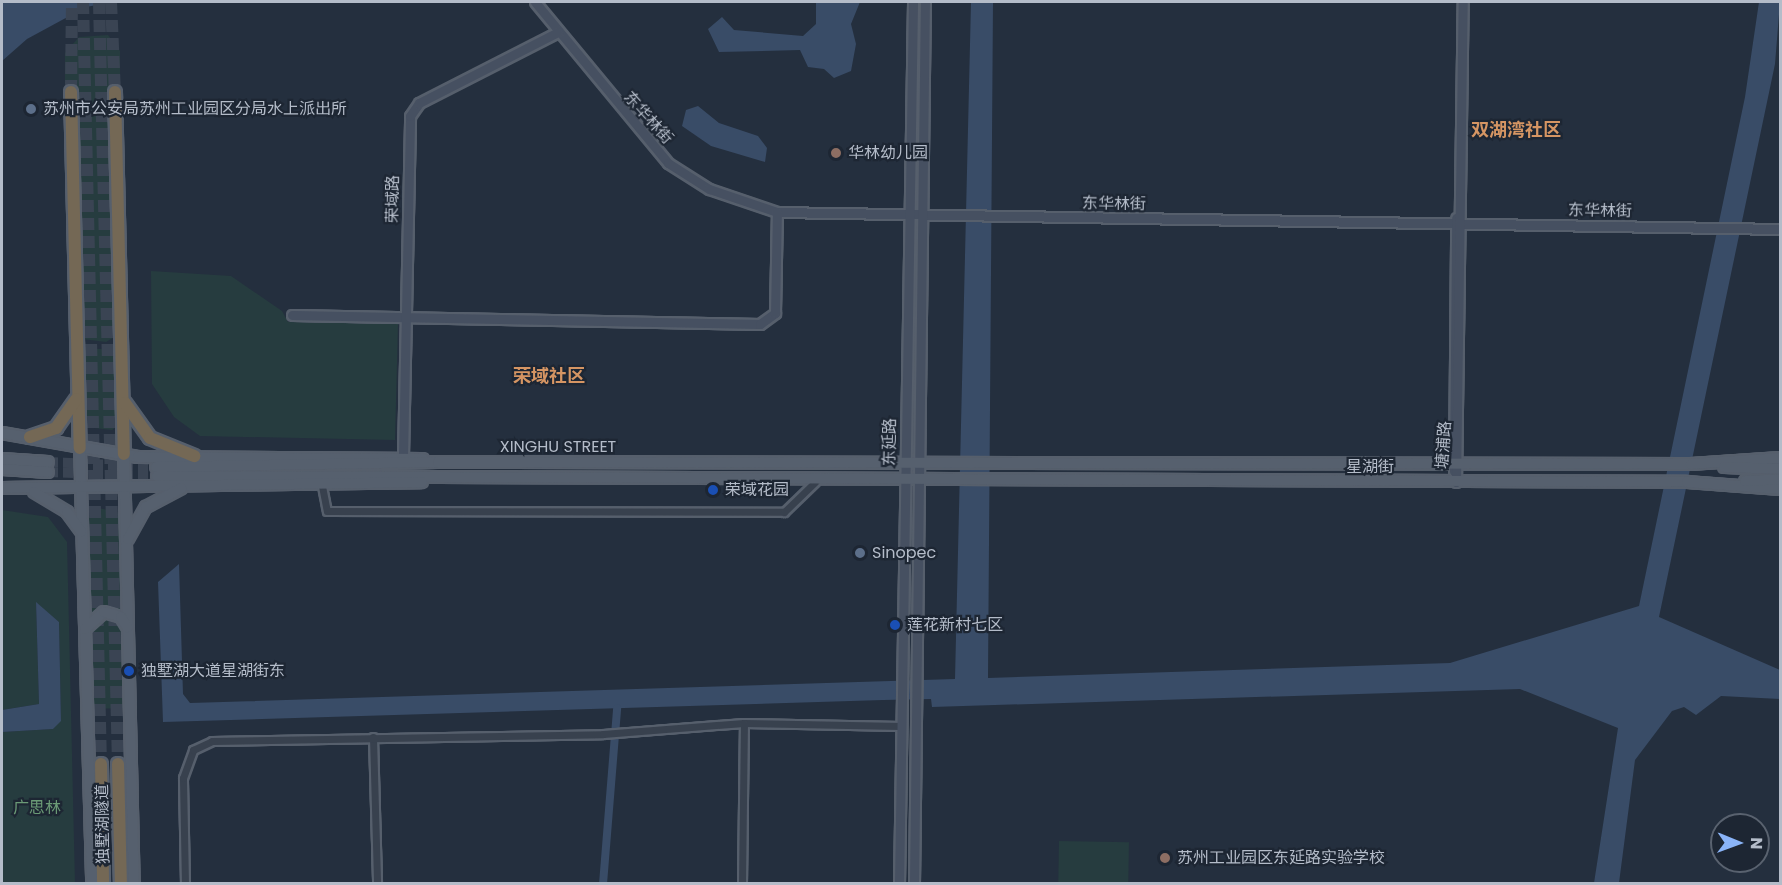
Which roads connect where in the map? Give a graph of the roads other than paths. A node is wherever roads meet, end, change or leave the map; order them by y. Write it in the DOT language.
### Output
graph roads {
  1 [pos="535,2"];
  2 [pos="913,2"];
  3 [pos="925,2"];
  4 [pos="1463,2"];
  5 [pos="558,32"];
  6 [pos="71,92"];
  7 [pos="115,92"];
  8 [pos="777,212"];
  9 [pos="908,217"];
  10 [pos="923,217"];
  11 [pos="1459,224"];
  12 [pos="1780,229"];
  13 [pos="292,315"];
  14 [pos="406,318"];
  15 [pos="78,362"];
  16 [pos="122,397"];
  17 [pos="2,433"];
  18 [pos="24,436"];
  19 [pos="2,438"];
  20 [pos="80,448"];
  21 [pos="124,454"];
  22 [pos="194,456"];
  23 [pos="403,456"];
  24 [pos="1780,458"];
  25 [pos="2,459"];
  26 [pos="438,462"];
  27 [pos="904,462"];
  28 [pos="921,462"];
  29 [pos="960,462"];
  30 [pos="1456,463"];
  31 [pos="1694,464"];
  32 [pos="2,469"];
  33 [pos="1780,469"];
  34 [pos="437,479"];
  35 [pos="1780,479"];
  36 [pos="960,481"];
  37 [pos="815,482"];
  38 [pos="905,482"];
  39 [pos="921,482"];
  40 [pos="1456,482"];
  41 [pos="1700,482"];
  42 [pos="190,485"];
  43 [pos="322,486"];
  44 [pos="125,487"];
  45 [pos="3,489"];
  46 [pos="29,489"];
  47 [pos="1780,489"];
  48 [pos="81,490"];
  49 [pos="83,537"];
  50 [pos="126,545"];
  51 [pos="128,627"];
  52 [pos="85,629"];
  53 [pos="744,723"];
  54 [pos="901,726"];
  55 [pos="373,737"];
  56 [pos="101,764"];
  57 [pos="118,764"];
  58 [pos="92,884"];
  59 [pos="103,884"];
  60 [pos="121,884"];
  61 [pos="134,884"];
  62 [pos="185,884"];
  63 [pos="378,884"];
  64 [pos="742,884"];
  65 [pos="898,884"];
  66 [pos="914,884"];
  1 -- 5 [label="street, 东华林街"];
  2 -- 9 [label="street, 东延路"];
  3 -- 10 [label="street, 东延路"];
  4 -- 11 [label="street, 塘浦路"];
  5 -- 8 [label="street, 东华林街"];
  5 -- 14 [label="street, 荣域路"];
  6 -- 15 [label="highway"];
  7 -- 16 [label="highway"];
  8 -- 9 [label="street, 东华林街"];
  8 -- 14 [label="street"];
  9 -- 10 [label="street, 东华林街"];
  9 -- 27 [label="street, 东延路"];
  10 -- 11 [label="street, 东华林街"];
  10 -- 28 [label="street, 东延路"];
  11 -- 12 [label="street, 东华林街"];
  11 -- 30 [label="street, 塘浦路"];
  13 -- 14 [label="street"];
  14 -- 23 [label="street, 荣域路"];
  15 -- 18 [label="highway"];
  15 -- 20 [label="highway"];
  16 -- 21 [label="highway"];
  16 -- 22 [label="highway"];
  17 -- 18 [label="main road"];
  18 -- 19 [label="main road"];
  18 -- 20 [label="main road"];
  20 -- 21 [label="main road"];
  20 -- 48 [label="main road"];
  21 -- 22 [label="main road"];
  21 -- 44 [label="main road"];
  22 -- 23 [label="main road"];
  23 -- 26 [label="main road"];
  24 -- 31 [label="main road, 星湖街"];
  25 -- 32 [label="main road"];
  26 -- 27 [label="main road, XINGHU STREET"];
  26 -- 34 [label="main road, XINGHU STREET"];
  27 -- 28 [label="main road, XINGHU STREET"];
  27 -- 38 [label="street, 东延路"];
  28 -- 29 [label="main road, XINGHU STREET"];
  28 -- 39 [label="street, 东延路"];
  29 -- 30 [label="main road, 星湖街"];
  30 -- 31 [label="main road, 星湖街"];
  30 -- 40 [label="street, 塘浦路"];
  31 -- 33 [label="main road"];
  34 -- 37 [label="main road, XINGHU STREET"];
  34 -- 43 [label="main road"];
  35 -- 41 [label="main road"];
  36 -- 39 [label="main road, XINGHU STREET"];
  36 -- 40 [label="main road, 星湖街"];
  37 -- 38 [label="main road, XINGHU STREET"];
  37 -- 43 [label="street"];
  38 -- 39 [label="main road, XINGHU STREET"];
  38 -- 54 [label="street, 东延路"];
  39 -- 66 [label="street, 东延路"];
  40 -- 41 [label="main road, 星湖街"];
  41 -- 47 [label="main road, 星湖街"];
  42 -- 43 [label="main road"];
  42 -- 44 [label="main road"];
  42 -- 50 [label="main road"];
  44 -- 48 [label="main road"];
  44 -- 50 [label="main road"];
  45 -- 46 [label="main road"];
  46 -- 48 [label="main road"];
  46 -- 49 [label="main road"];
  48 -- 49 [label="main road"];
  49 -- 52 [label="main road"];
  50 -- 51 [label="main road"];
  51 -- 52 [label="main road"];
  51 -- 61 [label="main road"];
  52 -- 58 [label="main road"];
  53 -- 54 [label="street"];
  53 -- 55 [label="street"];
  53 -- 64 [label="street"];
  54 -- 65 [label="street, 东延路"];
  55 -- 62 [label="street"];
  55 -- 63 [label="street"];
  56 -- 59 [label="highway, 独墅湖隧道"];
  57 -- 60 [label="highway, 独墅湖隧道"];
}
